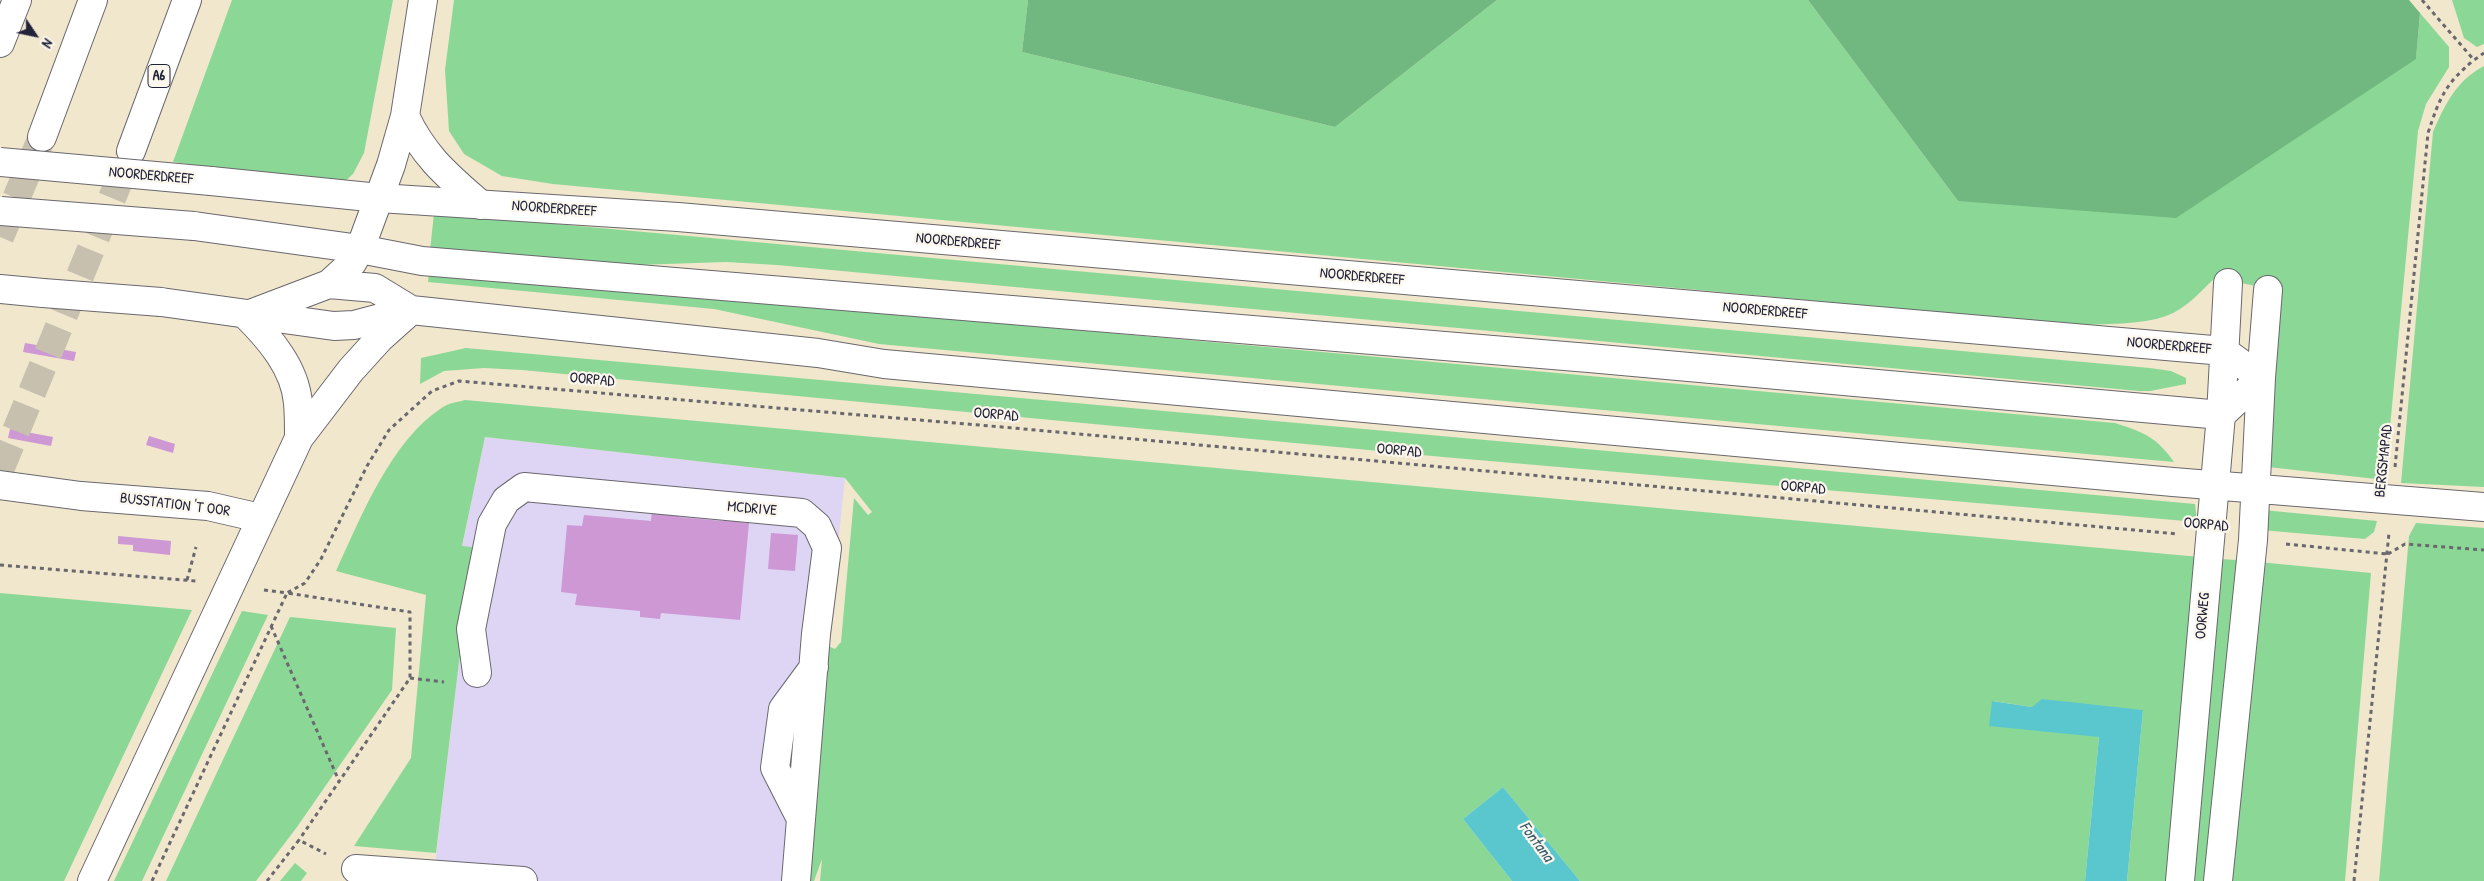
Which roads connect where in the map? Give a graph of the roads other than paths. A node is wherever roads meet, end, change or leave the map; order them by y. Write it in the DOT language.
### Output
graph roads {
  1 [pos="17,0"];
  2 [pos="93,0"];
  3 [pos="187,0"];
  4 [pos="423,0"];
  5 [pos="0,43"];
  6 [pos="405,116"];
  7 [pos="42,137"];
  8 [pos="131,151"];
  9 [pos="0,162"];
  10 [pos="379,198"];
  11 [pos="481,205"];
  12 [pos="0,211"];
  13 [pos="360,249"];
  14 [pos="2228,283"];
  15 [pos="330,284"];
  16 [pos="0,289"];
  17 [pos="2268,290"];
  18 [pos="410,310"];
  19 [pos="246,315"];
  20 [pos="2224,351"];
  21 [pos="2261,378"];
  22 [pos="2220,415"];
  23 [pos="299,438"];
  24 [pos="0,485"];
  25 [pos="2215,485"];
  26 [pos="2255,489"];
  27 [pos="2484,507"];
  28 [pos="260,518"];
  29 [pos="477,673"];
  30 [pos="356,869"];
  31 [pos="92,881"];
  32 [pos="523,881"];
  33 [pos="796,881"];
  34 [pos="2180,881"];
  35 [pos="2218,881"];
  1 -- 5 [label="main road"];
  2 -- 7 [label="main road"];
  3 -- 8 [label="main road, A6"];
  4 -- 6 [label="main road"];
  6 -- 10 [label="main road"];
  6 -- 11 [label="main road"];
  9 -- 10 [label="main road, NOORDERDREEF, bridge"];
  10 -- 11 [label="main road, NOORDERDREEF"];
  10 -- 13 [label="main road"];
  11 -- 20 [label="main road, NOORDERDREEF"];
  12 -- 13 [label="main road, bridge"];
  13 -- 15 [label="main road"];
  13 -- 22 [label="main road"];
  14 -- 20 [label="main road, OORWEG"];
  15 -- 18 [label="main road"];
  15 -- 19 [label="main road"];
  16 -- 19 [label="main road, bridge"];
  17 -- 21 [label="main road"];
  18 -- 19 [label="main road"];
  18 -- 23 [label="main road"];
  18 -- 25 [label="main road"];
  19 -- 23 [label="main road"];
  20 -- 21 [label="main road, NOORDERDREEF"];
  20 -- 22 [label="main road, OORWEG"];
  21 -- 22 [label="main road"];
  21 -- 26 [label="main road"];
  22 -- 25 [label="main road, OORWEG"];
  23 -- 28 [label="main road"];
  24 -- 28 [label="main road, BUSSTATION 'T OOR"];
  25 -- 26 [label="main road"];
  25 -- 34 [label="main road, OORWEG"];
  26 -- 27 [label="main road"];
  26 -- 35 [label="main road"];
  28 -- 31 [label="main road"];
  29 -- 33 [label="main road, MCDRIVE"];
  30 -- 32 [label="main road"];
}
